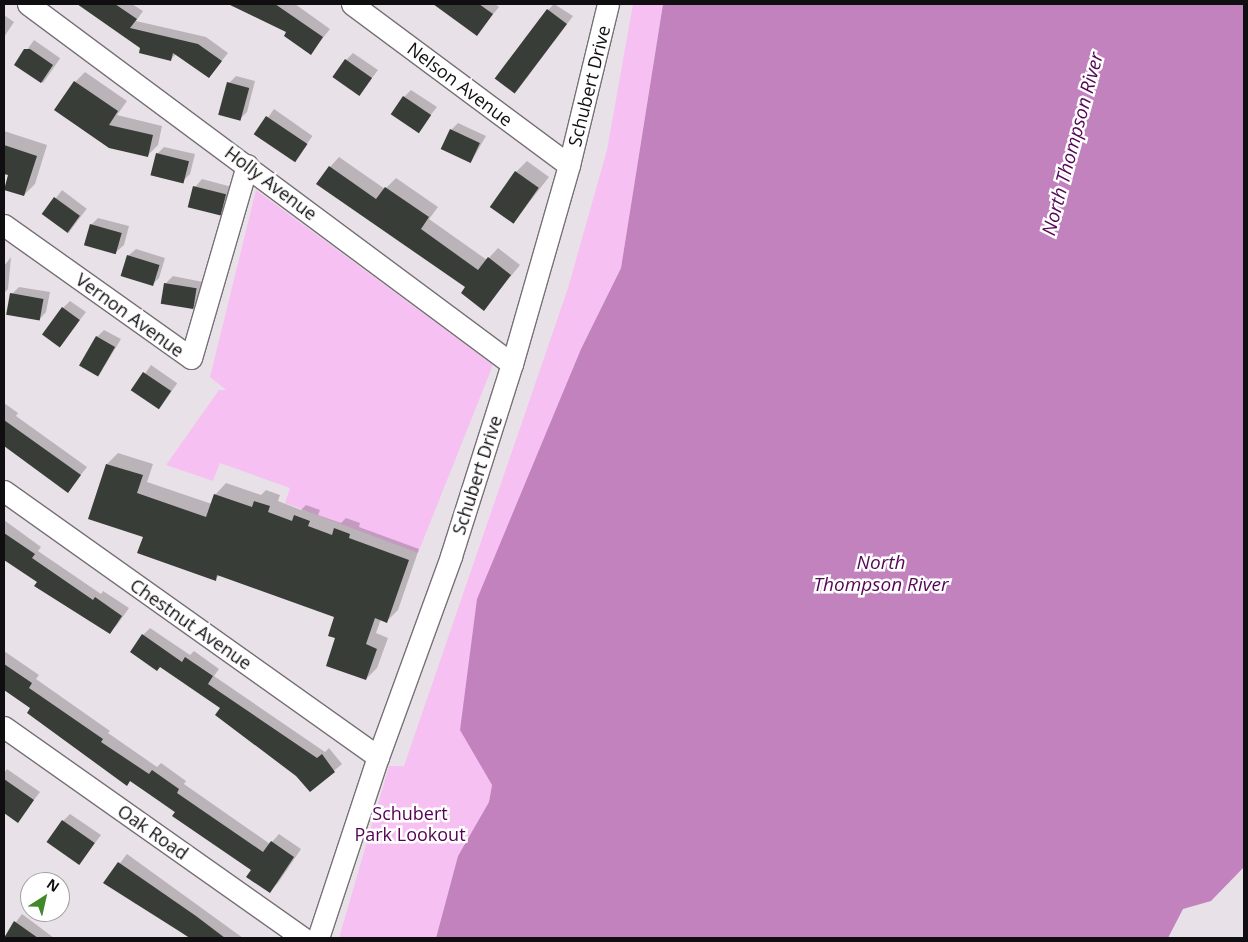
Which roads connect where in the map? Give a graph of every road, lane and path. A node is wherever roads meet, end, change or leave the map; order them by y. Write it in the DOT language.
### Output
graph roads {
  1 [pos="28,4"];
  2 [pos="352,4"];
  3 [pos="608,4"];
  4 [pos="247,165"];
  5 [pos="569,165"];
  6 [pos="4,224"];
  7 [pos="512,364"];
  8 [pos="4,491"];
  9 [pos="4,727"];
  10 [pos="378,757"];
  11 [pos="303,938"];
  12 [pos="318,938"];
  1 -- 4 [label="street, Holly Avenue"];
  2 -- 5 [label="street, Nelson Avenue"];
  3 -- 5 [label="street, Schubert Drive"];
  4 -- 6 [label="street, Vernon Avenue"];
  4 -- 7 [label="street, Holly Avenue"];
  5 -- 7 [label="street, Schubert Drive"];
  7 -- 10 [label="street, Schubert Drive"];
  8 -- 10 [label="street, Chestnut Avenue"];
  9 -- 11 [label="street, Oak Road"];
  10 -- 12 [label="street, Schubert Drive"];
}
